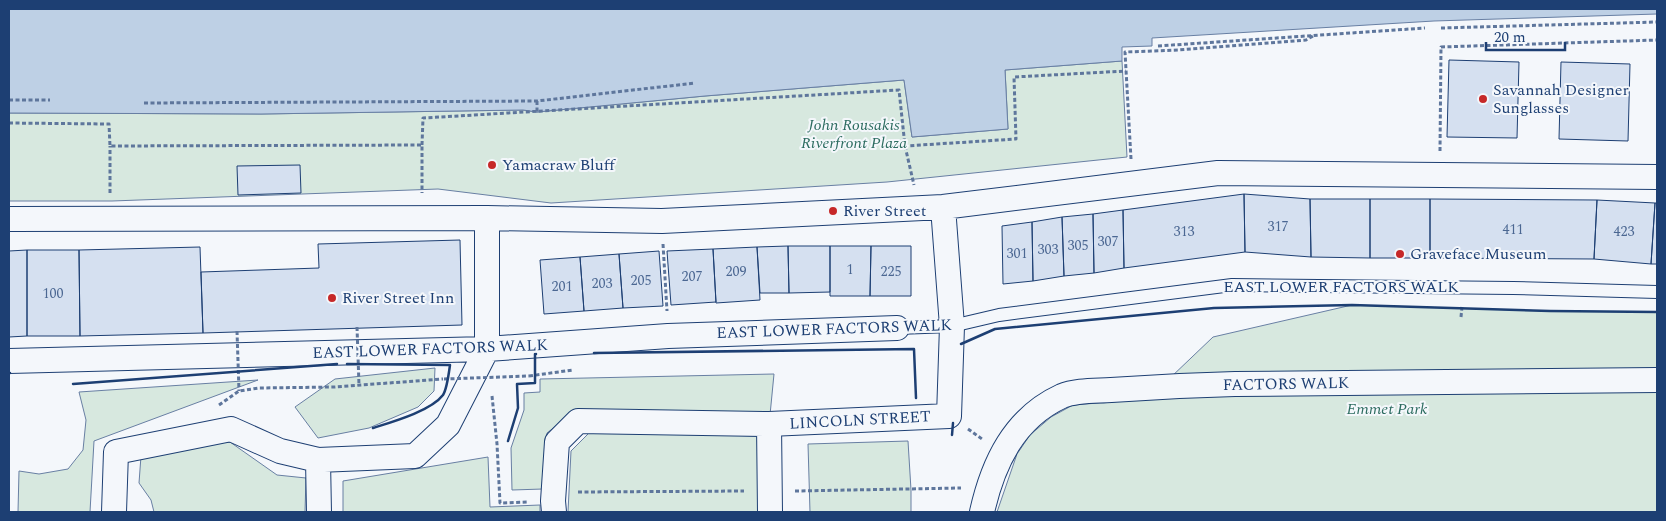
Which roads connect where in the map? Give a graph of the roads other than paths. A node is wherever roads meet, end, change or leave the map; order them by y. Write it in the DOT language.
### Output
graph roads {
  1 [pos="1657,177"];
  2 [pos="943,207"];
  3 [pos="487,218"];
  4 [pos="9,219"];
  5 [pos="1657,292"];
  6 [pos="952,326"];
  7 [pos="897,328"];
  8 [pos="487,349"];
  9 [pos="9,361"];
  10 [pos="1657,380"];
  11 [pos="769,424"];
  12 [pos="318,460"];
  13 [pos="114,512"];
  14 [pos="319,512"];
  15 [pos="554,512"];
  16 [pos="770,512"];
  17 [pos="982,512"];
  1 -- 2 [label="street"];
  2 -- 3 [label="street"];
  2 -- 6 [label="street, LINCOLN STREET"];
  3 -- 4 [label="street"];
  3 -- 8 [label="street"];
  5 -- 6 [label="lane, EAST LOWER FACTORS WALK"];
  6 -- 7 [label="lane, EAST LOWER FACTORS WALK"];
  6 -- 11 [label="street, LINCOLN STREET"];
  7 -- 8 [label="street, EAST LOWER FACTORS WALK"];
  8 -- 9 [label="street, EAST LOWER FACTORS WALK"];
  8 -- 12 [label="street"];
  10 -- 17 [label="street, FACTORS WALK"];
  11 -- 15 [label="street"];
  11 -- 16 [label="street, LINCOLN STREET"];
  12 -- 13 [label="street"];
  12 -- 14 [label="street"];
}
